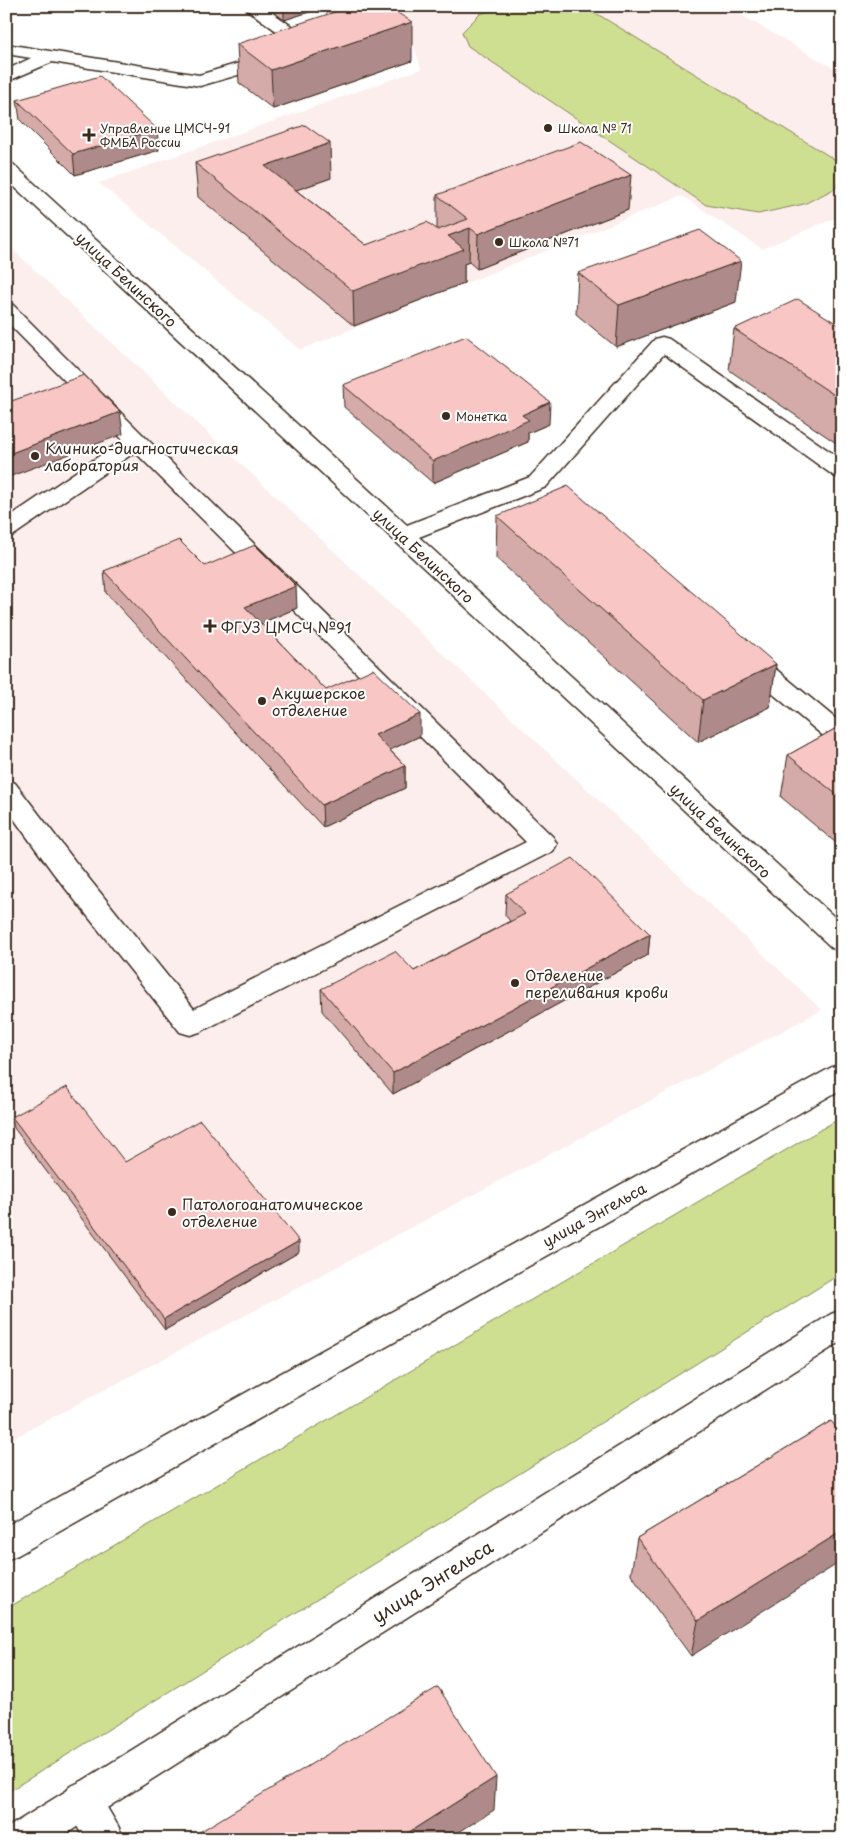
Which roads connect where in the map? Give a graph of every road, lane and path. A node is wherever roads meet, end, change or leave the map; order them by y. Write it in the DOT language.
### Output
graph roads {
  1 [pos="251,6"];
  2 [pos="6,49"];
  3 [pos="50,56"];
  4 [pos="6,77"];
  5 [pos="6,168"];
  6 [pos="6,309"];
  7 [pos="136,440"];
  8 [pos="842,471"];
  9 [pos="6,530"];
  10 [pos="403,535"];
  11 [pos="728,642"];
  12 [pos="842,738"];
  13 [pos="6,789"];
  14 [pos="842,941"];
  15 [pos="842,1075"];
  16 [pos="839,1332"];
  17 [pos="6,1544"];
  18 [pos="82,1800"];
  19 [pos="23,1839"];
  20 [pos="105,1839"];
  1 -- 3 [label="street"];
  2 -- 3 [label="street"];
  3 -- 4 [label="street"];
  5 -- 10 [label="street, улица Белинского"];
  6 -- 7 [label="street"];
  7 -- 9 [label="street"];
  7 -- 13 [label="street"];
  8 -- 10 [label="street"];
  10 -- 14 [label="street, улица Белинского"];
  11 -- 12 [label="street"];
  15 -- 17 [label="street, улица Энгельса"];
  16 -- 18 [label="street, улица Энгельса"];
  18 -- 19 [label="street, улица Энгельса"];
  18 -- 20 [label="street"];
}
